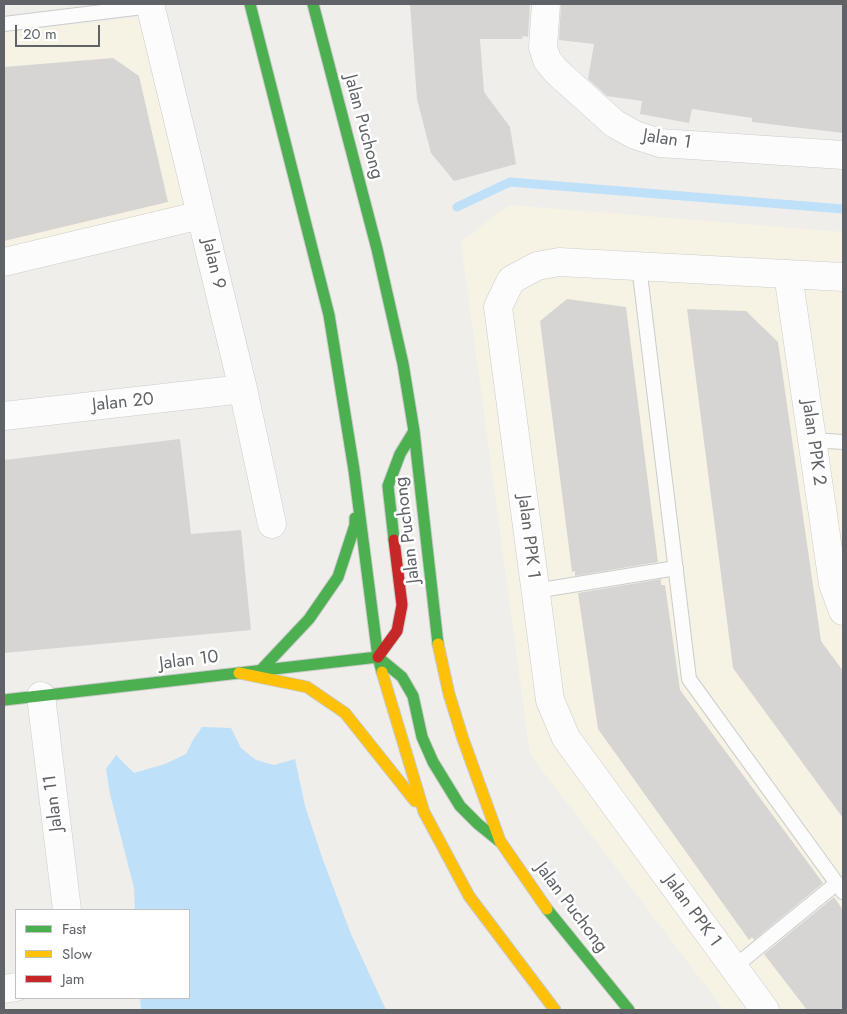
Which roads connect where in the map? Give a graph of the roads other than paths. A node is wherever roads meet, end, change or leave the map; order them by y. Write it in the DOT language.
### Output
graph roads {
  1 [pos="250,4"];
  2 [pos="313,4"];
  3 [pos="546,4"];
  4 [pos="151,5"];
  5 [pos="4,24"];
  6 [pos="843,155"];
  7 [pos="201,215"];
  8 [pos="4,262"];
  9 [pos="639,266"];
  10 [pos="788,274"];
  11 [pos="843,277"];
  12 [pos="243,389"];
  13 [pos="4,416"];
  14 [pos="414,430"];
  15 [pos="812,440"];
  16 [pos="843,442"];
  17 [pos="354,470"];
  18 [pos="272,524"];
  19 [pos="676,568"];
  20 [pos="838,584"];
  21 [pos="535,591"];
  22 [pos="843,611"];
  23 [pos="378,657"];
  24 [pos="261,670"];
  25 [pos="239,673"];
  26 [pos="41,696"];
  27 [pos="4,700"];
  28 [pos="424,812"];
  29 [pos="500,841"];
  30 [pos="840,888"];
  31 [pos="67,909"];
  32 [pos="733,968"];
  33 [pos="555,1010"];
  34 [pos="629,1010"];
  35 [pos="765,1010"];
  1 -- 17 [label="main road"];
  2 -- 14 [label="main road, Jalan Puchong"];
  3 -- 6 [label="street, Jalan 1"];
  4 -- 5 [label="lane"];
  4 -- 7 [label="street, Jalan 9"];
  7 -- 8 [label="street"];
  7 -- 12 [label="street, Jalan 9"];
  9 -- 10 [label="street, Jalan PPK 1"];
  9 -- 19 [label="lane"];
  9 -- 21 [label="street, Jalan PPK 1"];
  10 -- 11 [label="street, Jalan PPK 1"];
  10 -- 15 [label="street, Jalan PPK 2"];
  12 -- 13 [label="street, Jalan 20"];
  12 -- 18 [label="street, Jalan 9"];
  14 -- 23 [label="main road"];
  14 -- 29 [label="main road, Jalan Puchong"];
  15 -- 16 [label="lane"];
  15 -- 20 [label="street, Jalan PPK 2"];
  17 -- 23 [label="main road"];
  17 -- 24 [label="main road"];
  19 -- 21 [label="lane"];
  19 -- 30 [label="lane"];
  20 -- 22 [label="street, Jalan PPK 2"];
  21 -- 32 [label="street, Jalan PPK 1"];
  23 -- 24 [label="main road, Jalan 10"];
  23 -- 28 [label="main road"];
  23 -- 29 [label="main road"];
  24 -- 25 [label="main road, Jalan 10"];
  25 -- 26 [label="main road, Jalan 10"];
  25 -- 28 [label="main road"];
  26 -- 27 [label="main road, Jalan 10"];
  26 -- 31 [label="street, Jalan 11"];
  28 -- 33 [label="main road"];
  29 -- 34 [label="main road, Jalan Puchong"];
  30 -- 32 [label="lane"];
  32 -- 35 [label="street, Jalan PPK 1"];
}
